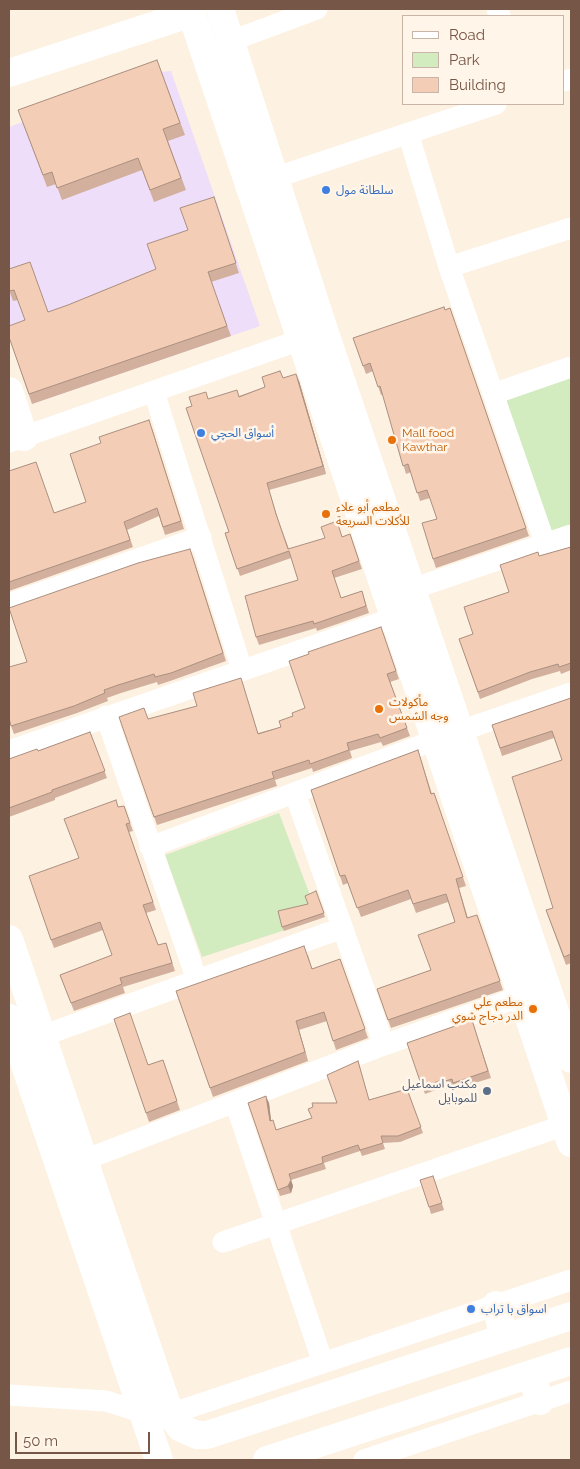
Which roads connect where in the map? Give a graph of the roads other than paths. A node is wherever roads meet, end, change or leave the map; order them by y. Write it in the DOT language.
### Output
graph roads {
  1 [pos="220,9"];
  2 [pos="317,9"];
  3 [pos="191,11"];
  4 [pos="231,42"];
  5 [pos="9,73"];
  6 [pos="493,105"];
  7 [pos="408,133"];
  8 [pos="274,178"];
  9 [pos="571,228"];
  10 [pos="449,267"];
  11 [pos="300,340"];
  12 [pos="571,367"];
  13 [pos="325,374"];
  14 [pos="9,391"];
  15 [pos="154,392"];
  16 [pos="493,394"];
  17 [pos="340,418"];
  18 [pos="17,440"];
  19 [pos="571,535"];
  20 [pos="200,537"];
  21 [pos="545,543"];
  22 [pos="412,589"];
  23 [pos="9,604"];
  24 [pos="394,618"];
  25 [pos="242,670"];
  26 [pos="571,693"];
  27 [pos="106,716"];
  28 [pos="448,736"];
  29 [pos="9,751"];
  30 [pos="295,794"];
  31 [pos="150,847"];
  32 [pos="342,928"];
  33 [pos="9,939"];
  34 [pos="197,980"];
  35 [pos="522,996"];
  36 [pos="9,1018"];
  37 [pos="42,1036"];
  38 [pos="384,1045"];
  39 [pos="571,1059"];
  40 [pos="235,1102"];
  41 [pos="568,1134"];
  42 [pos="84,1160"];
  43 [pos="277,1224"];
  44 [pos="223,1242"];
  45 [pos="571,1280"];
  46 [pos="496,1305"];
  47 [pos="571,1316"];
  48 [pos="504,1338"];
  49 [pos="453,1355"];
  50 [pos="571,1361"];
  51 [pos="323,1363"];
  52 [pos="531,1375"];
  53 [pos="385,1377"];
  54 [pos="571,1391"];
  55 [pos="9,1395"];
  56 [pos="463,1396"];
  57 [pos="540,1401"];
  58 [pos="141,1412"];
  59 [pos="170,1414"];
  60 [pos="394,1418"];
  61 [pos="159,1460"];
  62 [pos="267,1460"];
  63 [pos="364,1460"];
  1 -- 4 [label="street"];
  2 -- 4 [label="street"];
  3 -- 5 [label="street"];
  3 -- 11 [label="street"];
  4 -- 8 [label="street"];
  6 -- 7 [label="street"];
  7 -- 8 [label="street"];
  7 -- 10 [label="street"];
  8 -- 13 [label="street"];
  9 -- 10 [label="street"];
  10 -- 16 [label="street"];
  11 -- 13 [label="street"];
  11 -- 15 [label="street"];
  12 -- 16 [label="street"];
  13 -- 17 [label="street"];
  14 -- 18 [label="street"];
  15 -- 18 [label="street"];
  15 -- 20 [label="street"];
  16 -- 21 [label="street"];
  17 -- 22 [label="street"];
  17 -- 24 [label="street"];
  19 -- 21 [label="street"];
  20 -- 23 [label="street"];
  20 -- 25 [label="street"];
  21 -- 22 [label="street"];
  22 -- 28 [label="street"];
  24 -- 25 [label="street"];
  24 -- 28 [label="street"];
  25 -- 27 [label="street"];
  26 -- 28 [label="street"];
  27 -- 29 [label="street"];
  27 -- 31 [label="street"];
  28 -- 30 [label="street"];
  28 -- 35 [label="street"];
  28 -- 39 [label="street"];
  30 -- 31 [label="street"];
  30 -- 32 [label="street"];
  31 -- 34 [label="street"];
  32 -- 34 [label="street"];
  32 -- 38 [label="street"];
  33 -- 37 [label="street"];
  34 -- 37 [label="street"];
  35 -- 38 [label="street"];
  35 -- 41 [label="street"];
  36 -- 58 [label="street"];
  37 -- 42 [label="street"];
  38 -- 40 [label="street"];
  40 -- 42 [label="street"];
  40 -- 43 [label="street"];
  41 -- 43 [label="street"];
  42 -- 59 [label="street"];
  43 -- 44 [label="street"];
  43 -- 51 [label="street"];
  45 -- 46 [label="street"];
  46 -- 48 [label="street"];
  46 -- 51 [label="street"];
  47 -- 48 [label="street"];
  48 -- 49 [label="street"];
  49 -- 53 [label="street"];
  49 -- 56 [label="street"];
  50 -- 52 [label="street"];
  51 -- 59 [label="street"];
  52 -- 56 [label="street"];
  52 -- 57 [label="street"];
  53 -- 59 [label="street"];
  53 -- 60 [label="street"];
  54 -- 57 [label="street"];
  55 -- 58 [label="street"];
  56 -- 60 [label="street"];
  57 -- 63 [label="street"];
  58 -- 61 [label="street"];
  60 -- 62 [label="street"];
}
